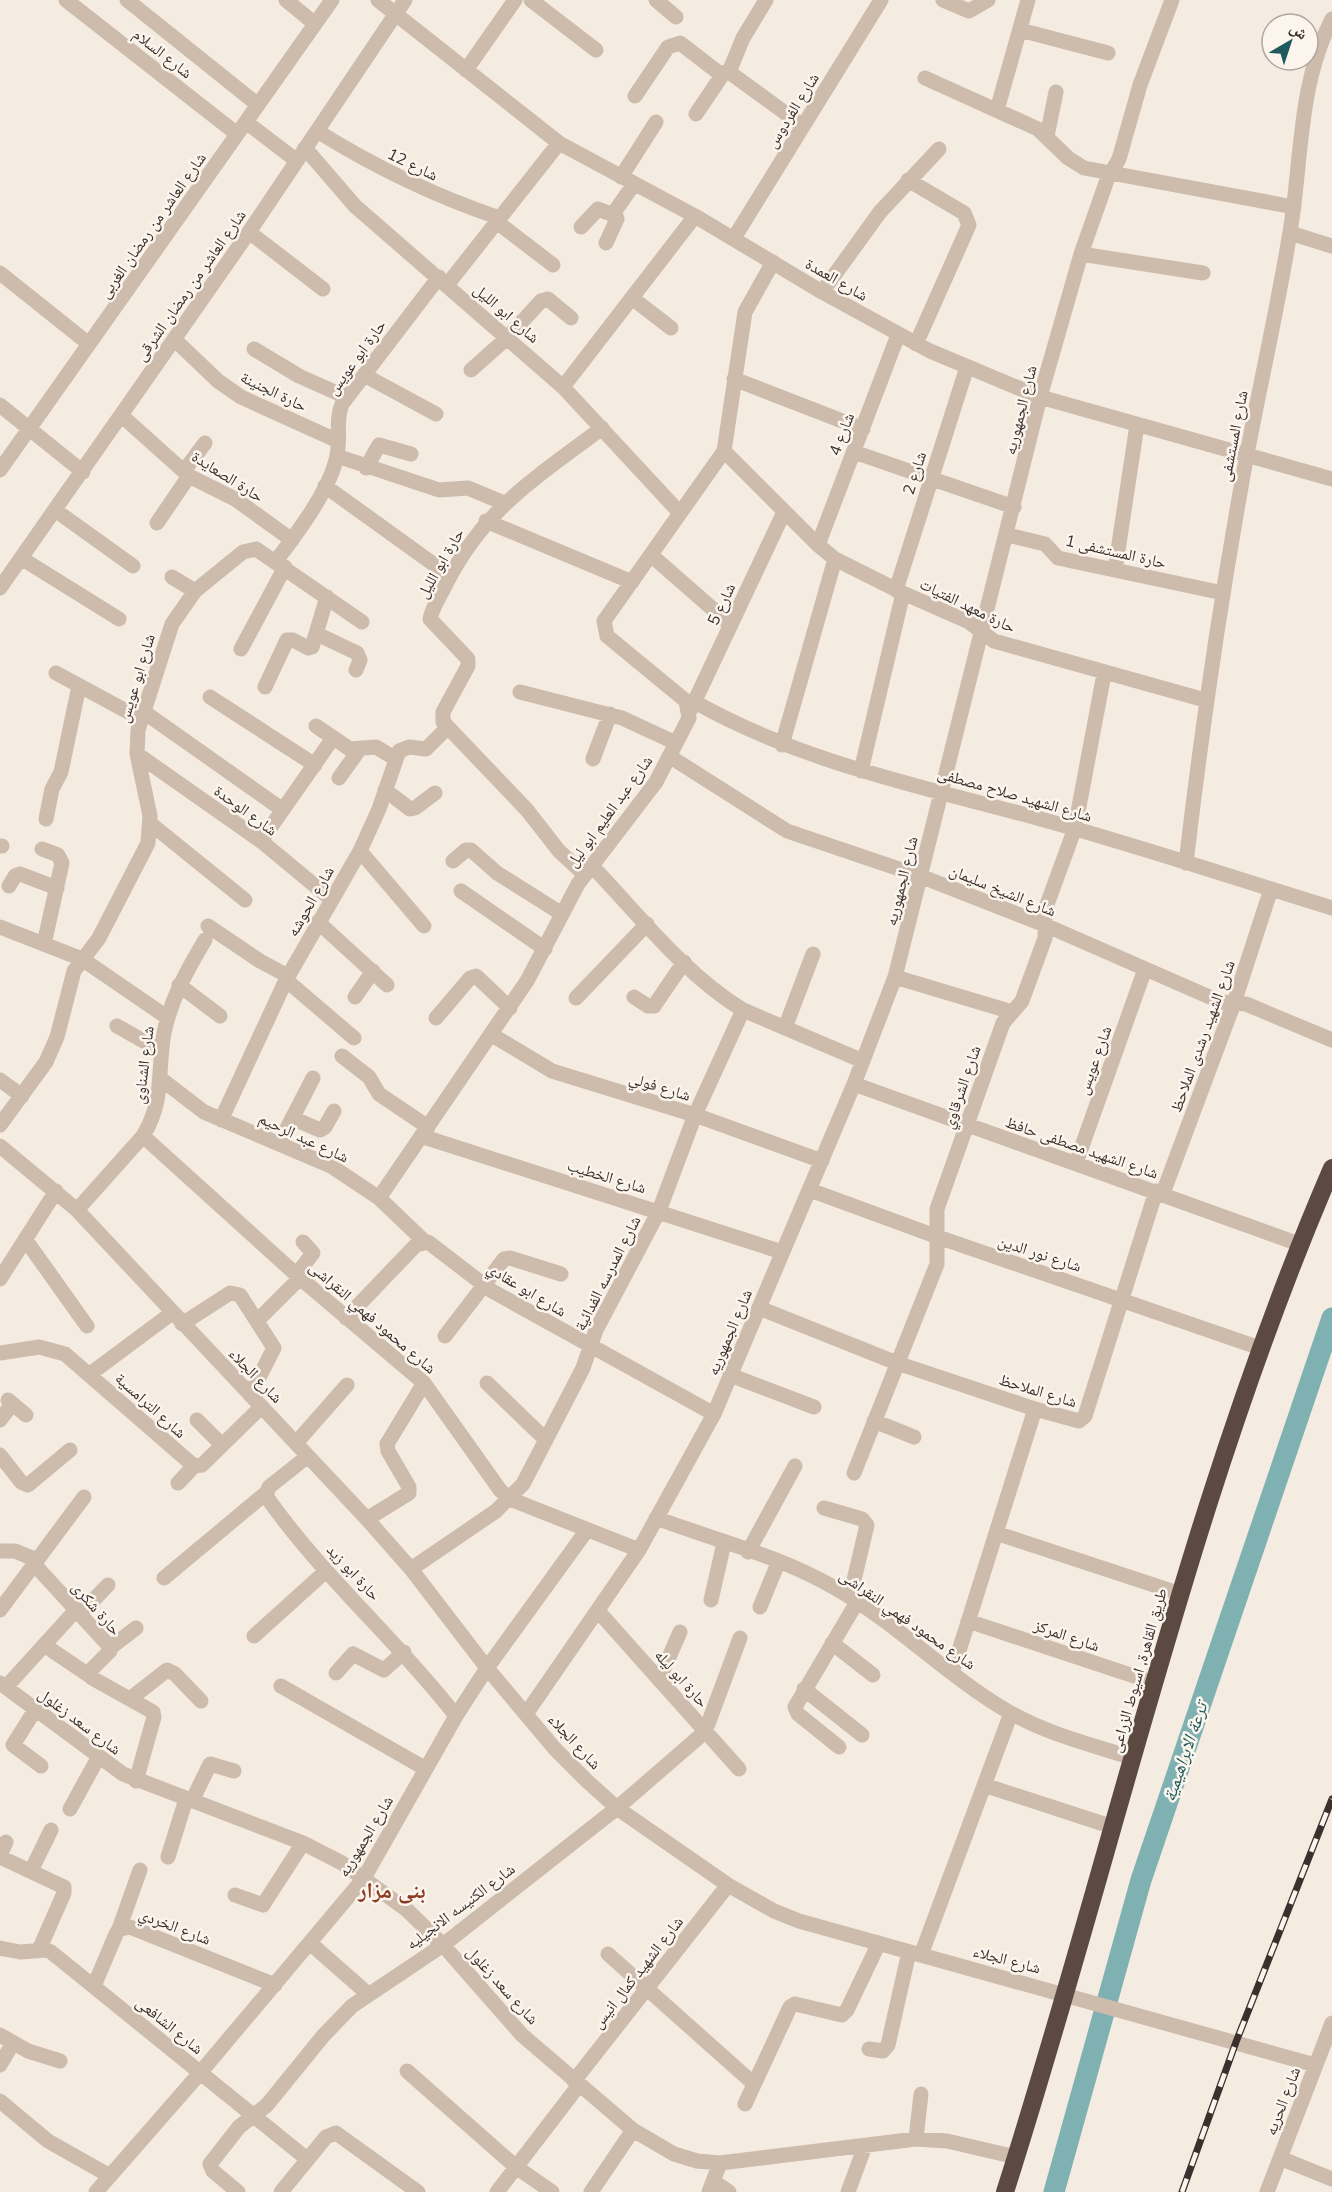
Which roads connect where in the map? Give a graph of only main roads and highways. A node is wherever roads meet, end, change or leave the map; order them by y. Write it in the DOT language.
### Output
graph roads {
  1 [pos="1332,1167"];
  2 [pos="1005,2192"];
  1 -- 2 [label="highway, طريق القاهرة, اسيوط الزراعى"];
}
